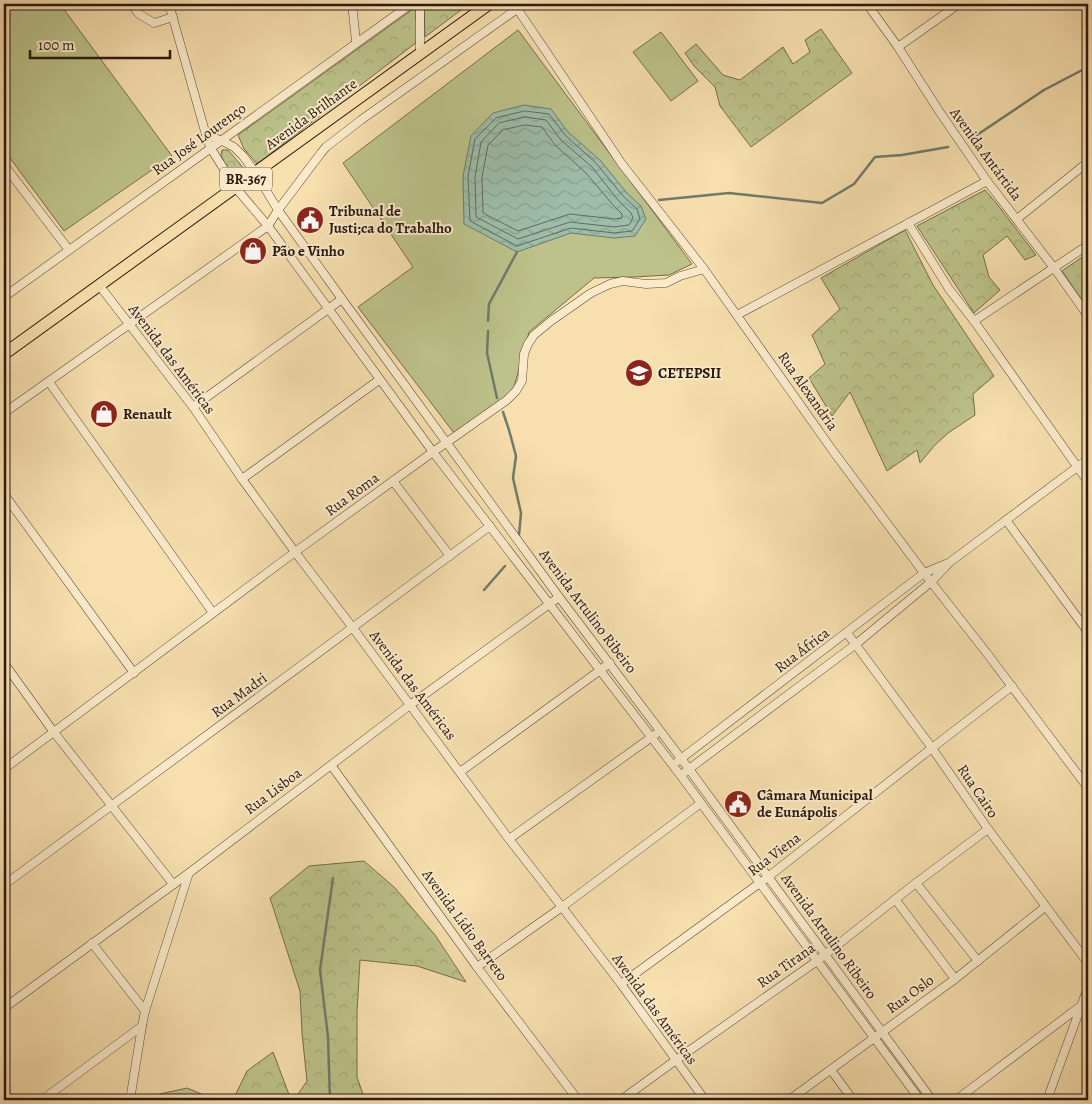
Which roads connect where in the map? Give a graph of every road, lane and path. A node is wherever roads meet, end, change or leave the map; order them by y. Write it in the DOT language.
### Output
graph roads {
  1 [pos="131,4"];
  2 [pos="169,4"];
  3 [pos="352,4"];
  4 [pos="411,4"];
  5 [pos="420,4"];
  6 [pos="489,4"];
  7 [pos="524,4"];
  8 [pos="867,4"];
  9 [pos="959,4"];
  10 [pos="515,6"];
  11 [pos="173,17"];
  12 [pos="360,40"];
  13 [pos="898,47"];
  14 [pos="420,54"];
  15 [pos="206,135"];
  16 [pos="220,140"];
  17 [pos="210,148"];
  18 [pos="4,165"];
  19 [pos="1083,166"];
  20 [pos="255,172"];
  21 [pos="987,181"];
  22 [pos="235,187"];
  23 [pos="278,210"];
  24 [pos="1017,219"];
  25 [pos="908,223"];
  26 [pos="268,226"];
  27 [pos="1088,245"];
  28 [pos="69,250"];
  29 [pos="1054,268"];
  30 [pos="704,269"];
  31 [pos="99,285"];
  32 [pos="4,297"];
  33 [pos="342,299"];
  34 [pos="328,309"];
  35 [pos="737,315"];
  36 [pos="1088,316"];
  37 [pos="974,322"];
  38 [pos="129,325"];
  39 [pos="4,354"];
  40 [pos="379,380"];
  41 [pos="49,382"];
  42 [pos="193,407"];
  43 [pos="4,414"];
  44 [pos="447,442"];
  45 [pos="432,452"];
  46 [pos="1088,459"];
  47 [pos="1077,467"];
  48 [pos="242,479"];
  49 [pos="393,481"];
  50 [pos="1088,482"];
  51 [pos="4,494"];
  52 [pos="1006,520"];
  53 [pos="490,526"];
  54 [pos="295,552"];
  55 [pos="450,556"];
  56 [pos="950,562"];
  57 [pos="924,573"];
  58 [pos="930,582"];
  59 [pos="560,597"];
  60 [pos="549,604"];
  61 [pos="213,613"];
  62 [pos="353,628"];
  63 [pos="1088,632"];
  64 [pos="847,633"];
  65 [pos="856,644"];
  66 [pos="4,663"];
  67 [pos="610,663"];
  68 [pos="600,671"];
  69 [pos="134,673"];
  70 [pos="1012,686"];
  71 [pos="410,705"];
  72 [pos="53,731"];
  73 [pos="660,731"];
  74 [pos="651,737"];
  75 [pos="932,748"];
  76 [pos="682,759"];
  77 [pos="331,765"];
  78 [pos="673,765"];
  79 [pos="4,769"];
  80 [pos="689,769"];
  81 [pos="460,772"];
  82 [pos="681,776"];
  83 [pos="1088,788"];
  84 [pos="701,803"];
  85 [pos="112,806"];
  86 [pos="988,829"];
  87 [pos="509,839"];
  88 [pos="189,873"];
  89 [pos="768,877"];
  90 [pos="759,882"];
  91 [pos="916,883"];
  92 [pos="173,884"];
  93 [pos="4,885"];
  94 [pos="895,900"];
  95 [pos="562,907"];
  96 [pos="1045,907"];
  97 [pos="92,943"];
  98 [pos="826,954"];
  99 [pos="817,961"];
  100 [pos="978,961"];
  101 [pos="1088,963"];
  102 [pos="477,967"];
  103 [pos="955,979"];
  104 [pos="621,984"];
  105 [pos="1088,987"];
  106 [pos="1082,1005"];
  107 [pos="4,1008"];
  108 [pos="145,1011"];
  109 [pos="142,1026"];
  110 [pos="882,1032"];
  111 [pos="874,1038"];
  112 [pos="676,1060"];
  113 [pos="831,1070"];
  114 [pos="42,1100"];
  115 [pos="130,1100"];
  116 [pos="578,1100"];
  117 [pos="621,1100"];
  118 [pos="705,1100"];
  119 [pos="790,1100"];
  120 [pos="853,1100"];
  121 [pos="920,1100"];
  122 [pos="932,1100"];
  123 [pos="956,1100"];
  124 [pos="1047,1100"];
  1 -- 11 [label="street"];
  2 -- 11 [label="street, Avenida Artulino Ribeiro"];
  3 -- 12 [label="street"];
  4 -- 12 [label="street, Rua José Lourenço"];
  5 -- 14 [label="street"];
  6 -- 14 [label="main road, Avenida Brilhante / BR-367"];
  7 -- 10 [label="street"];
  8 -- 13 [label="street, Avenida Antártida"];
  9 -- 13 [label="street"];
  10 -- 23 [label="street"];
  10 -- 30 [label="street, Rua Alexandria"];
  11 -- 15 [label="street, Avenida Artulino Ribeiro"];
  12 -- 16 [label="street, Rua José Lourenço"];
  13 -- 21 [label="street, Avenida Antártida"];
  14 -- 20 [label="main road, Avenida Brilhante / BR-367"];
  15 -- 16 [label="street, Avenida Artulino Ribeiro"];
  15 -- 17 [label="street, Avenida Artulino Ribeiro"];
  16 -- 17 [label="street, Rua José Lourenço"];
  16 -- 20 [label="street, Avenida Artulino Ribeiro"];
  17 -- 22 [label="street, Avenida Artulino Ribeiro"];
  17 -- 28 [label="street, Rua José Lourenço"];
  18 -- 28 [label="street"];
  19 -- 24 [label="street"];
  20 -- 22 [label="main road, Avenida Brilhante / BR-367"];
  20 -- 23 [label="street, Avenida Artulino Ribeiro"];
  21 -- 24 [label="street, Avenida Antártida"];
  21 -- 25 [label="street"];
  22 -- 26 [label="street, Avenida Artulino Ribeiro"];
  22 -- 31 [label="main road, Avenida Brilhante / BR-367"];
  23 -- 26 [label="street"];
  23 -- 33 [label="street, Avenida Artulino Ribeiro"];
  24 -- 29 [label="street, Avenida Antártida"];
  25 -- 35 [label="street"];
  25 -- 37 [label="street"];
  26 -- 34 [label="street, Avenida Artulino Ribeiro"];
  26 -- 38 [label="street"];
  27 -- 29 [label="street"];
  28 -- 32 [label="street, Rua José Lourenço"];
  29 -- 36 [label="street, Avenida Antártida"];
  29 -- 37 [label="street"];
  30 -- 35 [label="street, Rua Alexandria"];
  30 -- 44 [label="street, Rua Roma"];
  31 -- 38 [label="street, Avenida das Américas"];
  31 -- 39 [label="main road, Avenida Brilhante / BR-367"];
  33 -- 34 [label="street"];
  33 -- 44 [label="street, Avenida Artulino Ribeiro"];
  34 -- 40 [label="street, Avenida Artulino Ribeiro"];
  34 -- 42 [label="street"];
  35 -- 57 [label="street, Rua Alexandria"];
  37 -- 47 [label="street"];
  38 -- 41 [label="street"];
  38 -- 42 [label="street, Avenida das Américas"];
  40 -- 45 [label="street, Avenida Artulino Ribeiro"];
  40 -- 48 [label="street"];
  41 -- 43 [label="street"];
  41 -- 61 [label="street"];
  42 -- 48 [label="street, Avenida das Américas"];
  44 -- 45 [label="street, Rua Roma"];
  44 -- 59 [label="street, Avenida Artulino Ribeiro"];
  45 -- 49 [label="street, Rua Roma"];
  45 -- 53 [label="street, Avenida Artulino Ribeiro"];
  46 -- 47 [label="street, Rua África"];
  47 -- 50 [label="street"];
  47 -- 52 [label="street, Rua África"];
  48 -- 54 [label="street, Avenida das Américas"];
  49 -- 54 [label="street, Rua Roma"];
  49 -- 55 [label="street"];
  51 -- 69 [label="street"];
  52 -- 56 [label="street, Rua África"];
  52 -- 63 [label="street"];
  53 -- 55 [label="street, Rua Madri"];
  53 -- 60 [label="street, Avenida Artulino Ribeiro"];
  54 -- 61 [label="street, Rua Roma"];
  54 -- 62 [label="street, Avenida das Américas"];
  55 -- 62 [label="street, Rua Madri"];
  56 -- 57 [label="street, Rua África"];
  56 -- 58 [label="street, Rua África"];
  57 -- 58 [label="street, Rua Alexandria"];
  57 -- 64 [label="street, Rua África"];
  58 -- 65 [label="street, Rua África"];
  58 -- 70 [label="street, Rua Alexandria"];
  59 -- 60 [label="street, Rua Lisboa"];
  59 -- 67 [label="street, Avenida Artulino Ribeiro"];
  60 -- 68 [label="street, Avenida Artulino Ribeiro"];
  60 -- 71 [label="street, Rua Lisboa"];
  61 -- 69 [label="street, Rua Roma"];
  62 -- 71 [label="street, Avenida das Américas"];
  62 -- 85 [label="street, Rua Madri"];
  64 -- 65 [label="street, Rua Cairo"];
  64 -- 76 [label="street, Rua África"];
  65 -- 75 [label="street, Rua Cairo"];
  65 -- 80 [label="street, Rua África"];
  66 -- 72 [label="street"];
  67 -- 68 [label="street"];
  67 -- 73 [label="street, Avenida Artulino Ribeiro"];
  68 -- 74 [label="street, Avenida Artulino Ribeiro"];
  68 -- 81 [label="street"];
  69 -- 72 [label="street, Rua Roma"];
  70 -- 75 [label="street, Rua Viena"];
  70 -- 83 [label="street, Rua Alexandria"];
  71 -- 77 [label="street, Rua Lisboa"];
  71 -- 81 [label="street, Avenida das Américas"];
  72 -- 79 [label="street, Rua Roma"];
  72 -- 85 [label="street"];
  73 -- 74 [label="street"];
  73 -- 76 [label="street, Avenida Artulino Ribeiro"];
  74 -- 78 [label="street, Avenida Artulino Ribeiro"];
  74 -- 87 [label="street"];
  75 -- 86 [label="street, Rua Cairo"];
  75 -- 89 [label="street, Rua Viena"];
  76 -- 78 [label="street, Rua África"];
  76 -- 80 [label="street, Avenida Artulino Ribeiro"];
  77 -- 88 [label="street, Rua Lisboa"];
  77 -- 102 [label="street, Avenida Lídio Barreto"];
  78 -- 82 [label="street, Avenida Artulino Ribeiro"];
  80 -- 82 [label="street, Rua África"];
  80 -- 89 [label="street, Avenida Artulino Ribeiro"];
  81 -- 87 [label="street, Avenida das Américas"];
  82 -- 84 [label="street, Avenida Artulino Ribeiro"];
  84 -- 90 [label="street, Avenida Artulino Ribeiro"];
  84 -- 95 [label="street"];
  85 -- 92 [label="street"];
  85 -- 93 [label="street, Rua Madri"];
  86 -- 91 [label="street, Rua Tirana"];
  86 -- 96 [label="street, Rua Cairo"];
  87 -- 95 [label="street, Avenida das Américas"];
  88 -- 92 [label="street, Rua Lisboa"];
  88 -- 108 [label="street"];
  89 -- 90 [label="street, Rua Viena"];
  89 -- 98 [label="street, Avenida Artulino Ribeiro"];
  90 -- 99 [label="street, Avenida Artulino Ribeiro"];
  90 -- 104 [label="street, Rua Viena"];
  91 -- 94 [label="street, Rua Tirana"];
  91 -- 100 [label="street"];
  92 -- 97 [label="street, Rua Lisboa"];
  94 -- 98 [label="street, Rua Tirana"];
  94 -- 103 [label="street"];
  95 -- 102 [label="street"];
  95 -- 104 [label="street, Avenida das Américas"];
  96 -- 100 [label="street, Rua Oslo"];
  96 -- 101 [label="street, Rua Cairo"];
  97 -- 107 [label="street, Rua Lisboa"];
  97 -- 108 [label="street"];
  98 -- 99 [label="street, Rua Tirana"];
  98 -- 110 [label="street, Avenida Artulino Ribeiro"];
  99 -- 111 [label="street, Avenida Artulino Ribeiro"];
  99 -- 112 [label="street, Rua Tirana"];
  100 -- 103 [label="street, Rua Oslo"];
  102 -- 116 [label="street, Avenida Lídio Barreto"];
  103 -- 110 [label="street, Rua Oslo"];
  104 -- 112 [label="street, Avenida das Américas"];
  105 -- 106 [label="street"];
  106 -- 123 [label="street"];
  106 -- 124 [label="street"];
  108 -- 109 [label="street"];
  109 -- 114 [label="street"];
  109 -- 115 [label="street"];
  110 -- 111 [label="street, Rua Oslo"];
  110 -- 122 [label="street, Avenida Artulino Ribeiro"];
  111 -- 113 [label="street, Rua Oslo"];
  111 -- 121 [label="street, Avenida Artulino Ribeiro"];
  112 -- 117 [label="street, Rua Tirana"];
  112 -- 118 [label="street, Avenida das Américas"];
  113 -- 119 [label="street, Rua Oslo"];
  113 -- 120 [label="street"];
}
